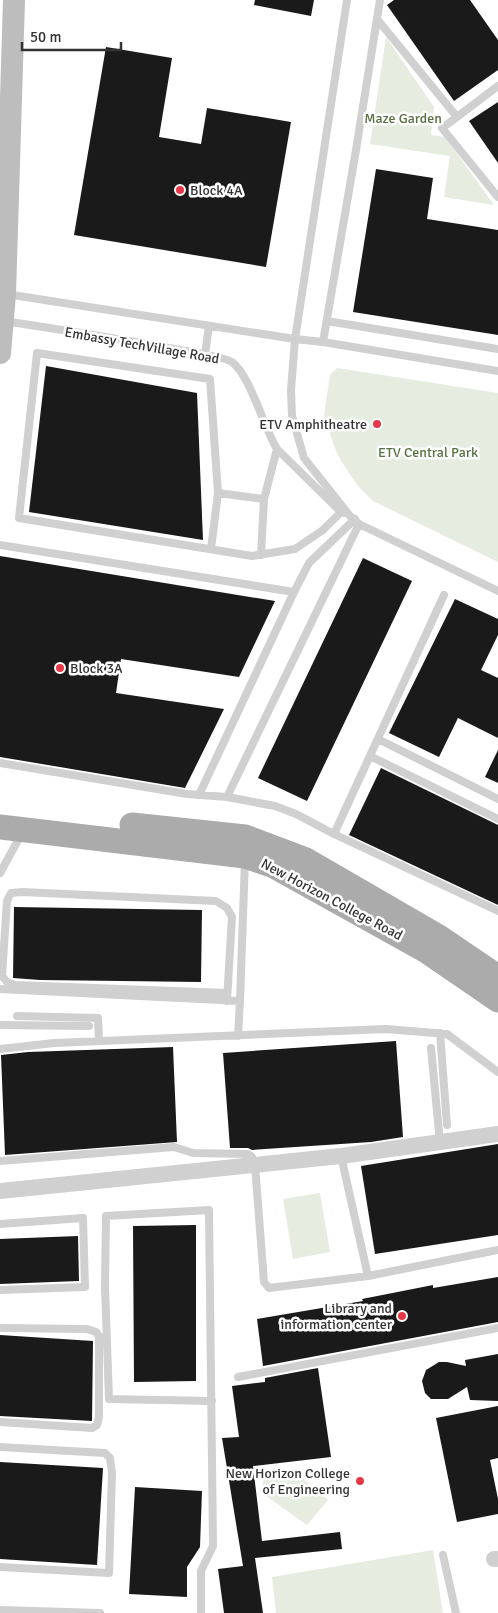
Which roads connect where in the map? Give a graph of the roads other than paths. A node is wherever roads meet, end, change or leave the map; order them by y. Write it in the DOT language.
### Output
graph roads {
  1 [pos="14,0"];
  2 [pos="347,0"];
  3 [pos="380,0"];
  4 [pos="377,19"];
  5 [pos="6,63"];
  6 [pos="498,86"];
  7 [pos="457,117"];
  8 [pos="5,139"];
  9 [pos="498,197"];
  10 [pos="5,294"];
  11 [pos="327,321"];
  12 [pos="209,326"];
  13 [pos="1,334"];
  14 [pos="295,339"];
  15 [pos="323,342"];
  16 [pos="498,349"];
  17 [pos="205,354"];
  18 [pos="498,371"];
  19 [pos="277,449"];
  20 [pos="218,493"];
  21 [pos="264,499"];
  22 [pos="341,512"];
  23 [pos="355,519"];
  24 [pos="0,546"];
  25 [pos="211,550"];
  26 [pos="261,555"];
  27 [pos="498,591"];
  28 [pos="294,592"];
  29 [pos="444,595"];
  30 [pos="378,739"];
  31 [pos="370,756"];
  32 [pos="0,763"];
  33 [pos="199,795"];
  34 [pos="228,797"];
  35 [pos="498,799"];
  36 [pos="0,811"];
  37 [pos="498,819"];
  38 [pos="0,827"];
  39 [pos="25,829"];
  40 [pos="334,834"];
  41 [pos="245,846"];
  42 [pos="0,873"];
  43 [pos="498,912"];
  44 [pos="498,978"];
  45 [pos="0,989"];
  46 [pos="227,997"];
  47 [pos="498,1000"];
  48 [pos="240,1001"];
  49 [pos="17,1016"];
  50 [pos="0,1025"];
  51 [pos="88,1026"];
  52 [pos="440,1033"];
  53 [pos="238,1036"];
  54 [pos="99,1041"];
  55 [pos="432,1048"];
  56 [pos="0,1049"];
  57 [pos="498,1072"];
  58 [pos="447,1125"];
  59 [pos="498,1134"];
  60 [pos="440,1143"];
  61 [pos="341,1156"];
  62 [pos="0,1161"];
  63 [pos="255,1165"];
  64 [pos="0,1191"];
  65 [pos="0,1224"];
  66 [pos="498,1250"];
  67 [pos="368,1276"];
  68 [pos="0,1290"];
  69 [pos="0,1328"];
  70 [pos="498,1328"];
  71 [pos="238,1377"];
  72 [pos="212,1401"];
  73 [pos="0,1422"];
  74 [pos="0,1447"];
  75 [pos="443,1555"];
  76 [pos="0,1568"];
  77 [pos="0,1610"];
  78 [pos="100,1613"];
  79 [pos="201,1613"];
  80 [pos="456,1613"];
  1 -- 5 [label="main road"];
  2 -- 14 [label="lane"];
  3 -- 4 [label="lane"];
  4 -- 7 [label="lane"];
  4 -- 11 [label="lane"];
  5 -- 8 [label="main road"];
  6 -- 7 [label="lane"];
  7 -- 9 [label="lane"];
  8 -- 10 [label="main road"];
  10 -- 12 [label="lane, Embassy TechVillage Road"];
  10 -- 13 [label="main road"];
  11 -- 15 [label="lane"];
  11 -- 16 [label="lane"];
  12 -- 14 [label="lane, Embassy TechVillage Road"];
  12 -- 17 [label="lane"];
  13 -- 17 [label="lane, Embassy TechVillage Road"];
  14 -- 15 [label="lane, Embassy TechVillage Road"];
  14 -- 23 [label="lane, Embassy TechVillage Road"];
  15 -- 18 [label="lane, Embassy TechVillage Road"];
  17 -- 19 [label="lane, Embassy TechVillage Road"];
  19 -- 21 [label="lane"];
  19 -- 22 [label="lane, Embassy TechVillage Road"];
  20 -- 21 [label="lane"];
  20 -- 25 [label="lane"];
  20 -- 25 [label="lane"];
  21 -- 26 [label="lane"];
  22 -- 23 [label="lane, Embassy TechVillage Road"];
  22 -- 26 [label="lane"];
  23 -- 27 [label="lane, Embassy TechVillage Road"];
  23 -- 28 [label="lane"];
  23 -- 34 [label="lane"];
  24 -- 28 [label="lane"];
  25 -- 26 [label="lane"];
  28 -- 33 [label="lane"];
  29 -- 30 [label="lane"];
  30 -- 31 [label="lane"];
  30 -- 35 [label="lane"];
  31 -- 37 [label="lane"];
  31 -- 40 [label="lane"];
  32 -- 33 [label="lane"];
  33 -- 34 [label="lane"];
  34 -- 40 [label="lane"];
  36 -- 41 [label="main road, New Horizon College Road"];
  38 -- 39 [label="main road, New Horizon College Road"];
  39 -- 41 [label="main road, New Horizon College Road"];
  39 -- 42 [label="lane"];
  40 -- 43 [label="lane"];
  41 -- 44 [label="main road, New Horizon College Road"];
  41 -- 47 [label="main road, New Horizon College Road"];
  41 -- 48 [label="lane"];
  45 -- 46 [label="lane"];
  46 -- 46 [label="lane"];
  46 -- 48 [label="lane"];
  48 -- 53 [label="lane"];
  49 -- 54 [label="lane"];
  50 -- 51 [label="lane"];
  52 -- 53 [label="lane"];
  52 -- 57 [label="lane"];
  52 -- 58 [label="lane"];
  53 -- 54 [label="lane"];
  54 -- 56 [label="lane"];
  55 -- 60 [label="lane"];
  59 -- 60 [label="street"];
  60 -- 61 [label="street"];
  61 -- 63 [label="street"];
  61 -- 67 [label="lane"];
  62 -- 63 [label="lane"];
  63 -- 64 [label="street"];
  63 -- 67 [label="lane"];
  65 -- 68 [label="lane"];
  66 -- 67 [label="lane"];
  69 -- 73 [label="lane"];
  70 -- 71 [label="lane"];
  72 -- 72 [label="lane"];
  72 -- 79 [label="lane"];
  74 -- 76 [label="lane"];
  75 -- 80 [label="lane"];
  77 -- 78 [label="lane"];
}
